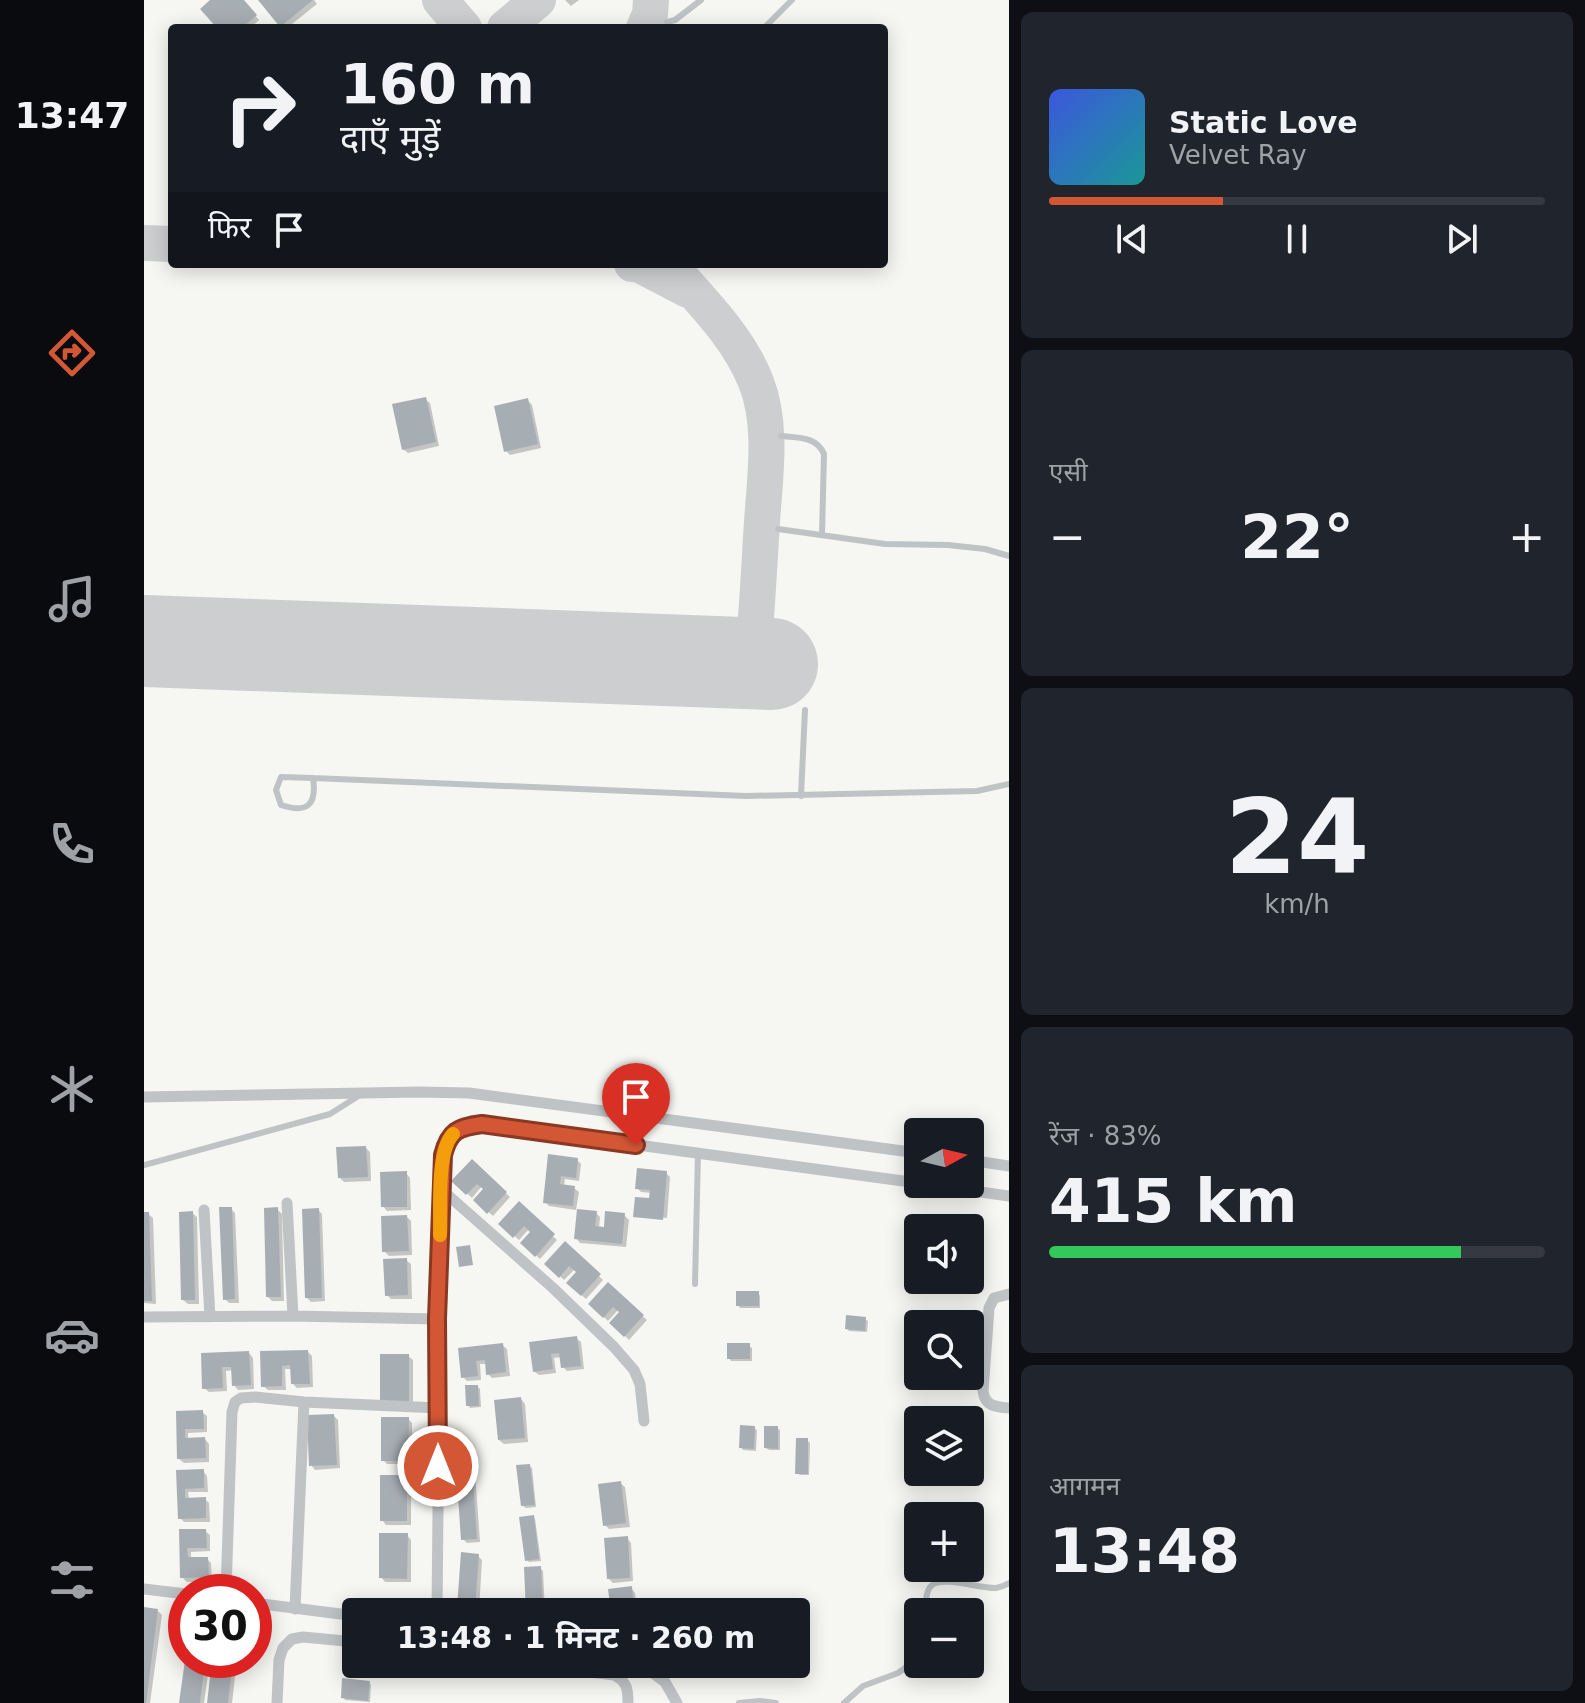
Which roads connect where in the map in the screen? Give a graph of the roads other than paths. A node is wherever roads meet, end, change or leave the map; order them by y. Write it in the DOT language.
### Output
graph roads {
  1 [pos="701,0"];
  2 [pos="792,0"];
  3 [pos="667,22"];
  4 [pos="768,24"];
  5 [pos="781,436"];
  6 [pos="778,529"];
  7 [pos="822,535"];
  8 [pos="1009,556"];
  9 [pos="805,710"];
  10 [pos="313,778"];
  11 [pos="1009,784"];
  12 [pos="801,796"];
  13 [pos="364,1093"];
  14 [pos="144,1097"];
  15 [pos="904,1151"];
  16 [pos="698,1153"];
  17 [pos="984,1162"];
  18 [pos="144,1165"];
  19 [pos="1009,1166"];
  20 [pos="904,1181"];
  21 [pos="441,1189"];
  22 [pos="984,1192"];
  23 [pos="1009,1196"];
  24 [pos="287,1203"];
  25 [pos="204,1210"];
  26 [pos="695,1284"];
  27 [pos="1009,1294"];
  28 [pos="293,1316"];
  29 [pos="144,1317"];
  30 [pos="210,1317"];
  31 [pos="437,1319"];
  32 [pos="304,1402"];
  33 [pos="439,1408"];
  34 [pos="1009,1408"];
  35 [pos="644,1421"];
  36 [pos="227,1574"];
  37 [pos="1009,1583"];
  38 [pos="144,1589"];
  39 [pos="168,1592"];
  40 [pos="437,1598"];
  41 [pos="927,1598"];
  42 [pos="272,1606"];
  43 [pos="295,1609"];
  44 [pos="342,1614"];
  45 [pos="342,1641"];
  46 [pos="904,1669"];
  47 [pos="620,1678"];
  48 [pos="660,1678"];
  49 [pos="277,1703"];
  50 [pos="628,1703"];
  51 [pos="677,1703"];
  52 [pos="739,1703"];
  53 [pos="776,1703"];
  54 [pos="844,1703"];
  1 -- 3 [label="lane"];
  2 -- 4 [label="lane"];
  5 -- 7 [label="lane"];
  6 -- 7 [label="lane"];
  7 -- 8 [label="lane"];
  9 -- 12 [label="lane"];
  10 -- 10 [label="lane"];
  10 -- 12 [label="lane"];
  11 -- 12 [label="lane"];
  13 -- 14 [label="street"];
  13 -- 15 [label="street"];
  13 -- 18 [label="lane"];
  16 -- 20 [label="street"];
  16 -- 21 [label="street"];
  16 -- 26 [label="lane"];
  17 -- 19 [label="street"];
  21 -- 31 [label="street"];
  21 -- 35 [label="street"];
  22 -- 23 [label="street"];
  24 -- 28 [label="street"];
  25 -- 30 [label="street"];
  27 -- 34 [label="street"];
  28 -- 30 [label="street"];
  28 -- 31 [label="street"];
  29 -- 30 [label="street"];
  31 -- 33 [label="street"];
  32 -- 33 [label="street"];
  32 -- 36 [label="street"];
  32 -- 43 [label="street"];
  33 -- 40 [label="street"];
  37 -- 41 [label="lane"];
  38 -- 39 [label="street"];
  42 -- 43 [label="street"];
  43 -- 44 [label="street"];
  45 -- 49 [label="street"];
  46 -- 54 [label="lane"];
  47 -- 50 [label="street"];
  48 -- 51 [label="street"];
  52 -- 53 [label="lane"];
}
